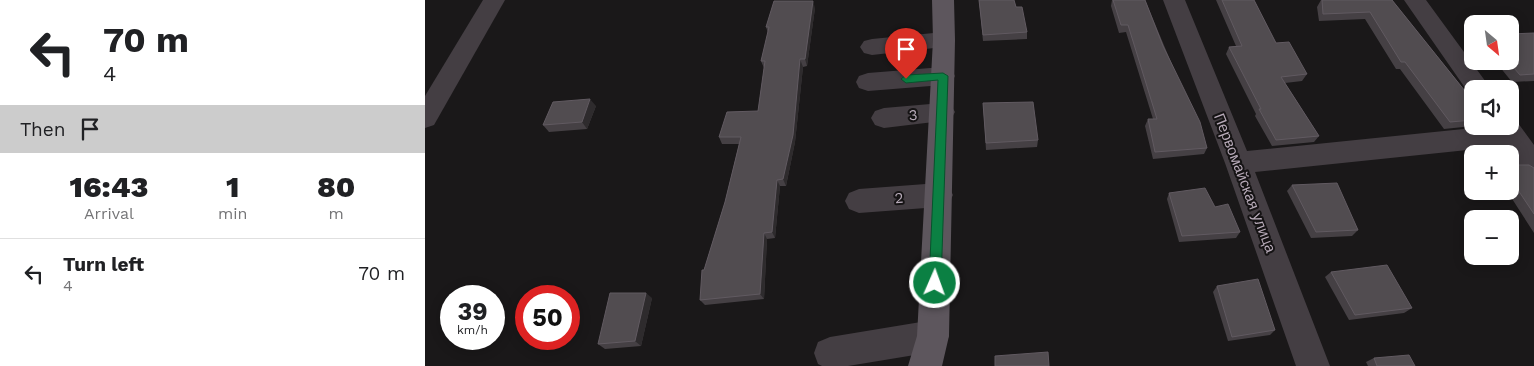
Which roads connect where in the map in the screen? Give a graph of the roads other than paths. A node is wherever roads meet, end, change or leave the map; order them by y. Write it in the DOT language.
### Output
graph roads {
  1 [pos="494,0"];
  2 [pos="943,0"];
  3 [pos="1174,0"];
  4 [pos="1415,0"];
  5 [pos="944,40"];
  6 [pos="872,47"];
  7 [pos="943,76"];
  8 [pos="1473,80"];
  9 [pos="869,82"];
  10 [pos="942,112"];
  11 [pos="425,118"];
  12 [pos="884,118"];
  13 [pos="1475,135"];
  14 [pos="1512,135"];
  15 [pos="1238,163"];
  16 [pos="1534,165"];
  17 [pos="939,195"];
  18 [pos="859,201"];
  19 [pos="933,336"];
  20 [pos="830,353"];
  21 [pos="925,366"];
  22 [pos="1313,366"];
  1 -- 11 [label="street"];
  2 -- 5 [label="main road"];
  3 -- 15 [label="street, Первомайская улица"];
  4 -- 8 [label="street"];
  5 -- 6 [label="street"];
  5 -- 7 [label="main road"];
  7 -- 9 [label="street"];
  7 -- 10 [label="main road"];
  10 -- 12 [label="street, 3"];
  10 -- 17 [label="main road"];
  13 -- 15 [label="street"];
  14 -- 16 [label="street"];
  15 -- 22 [label="street, Первомайская улица"];
  17 -- 18 [label="street, 2"];
  17 -- 19 [label="main road"];
  19 -- 20 [label="street"];
  19 -- 21 [label="main road"];
}
